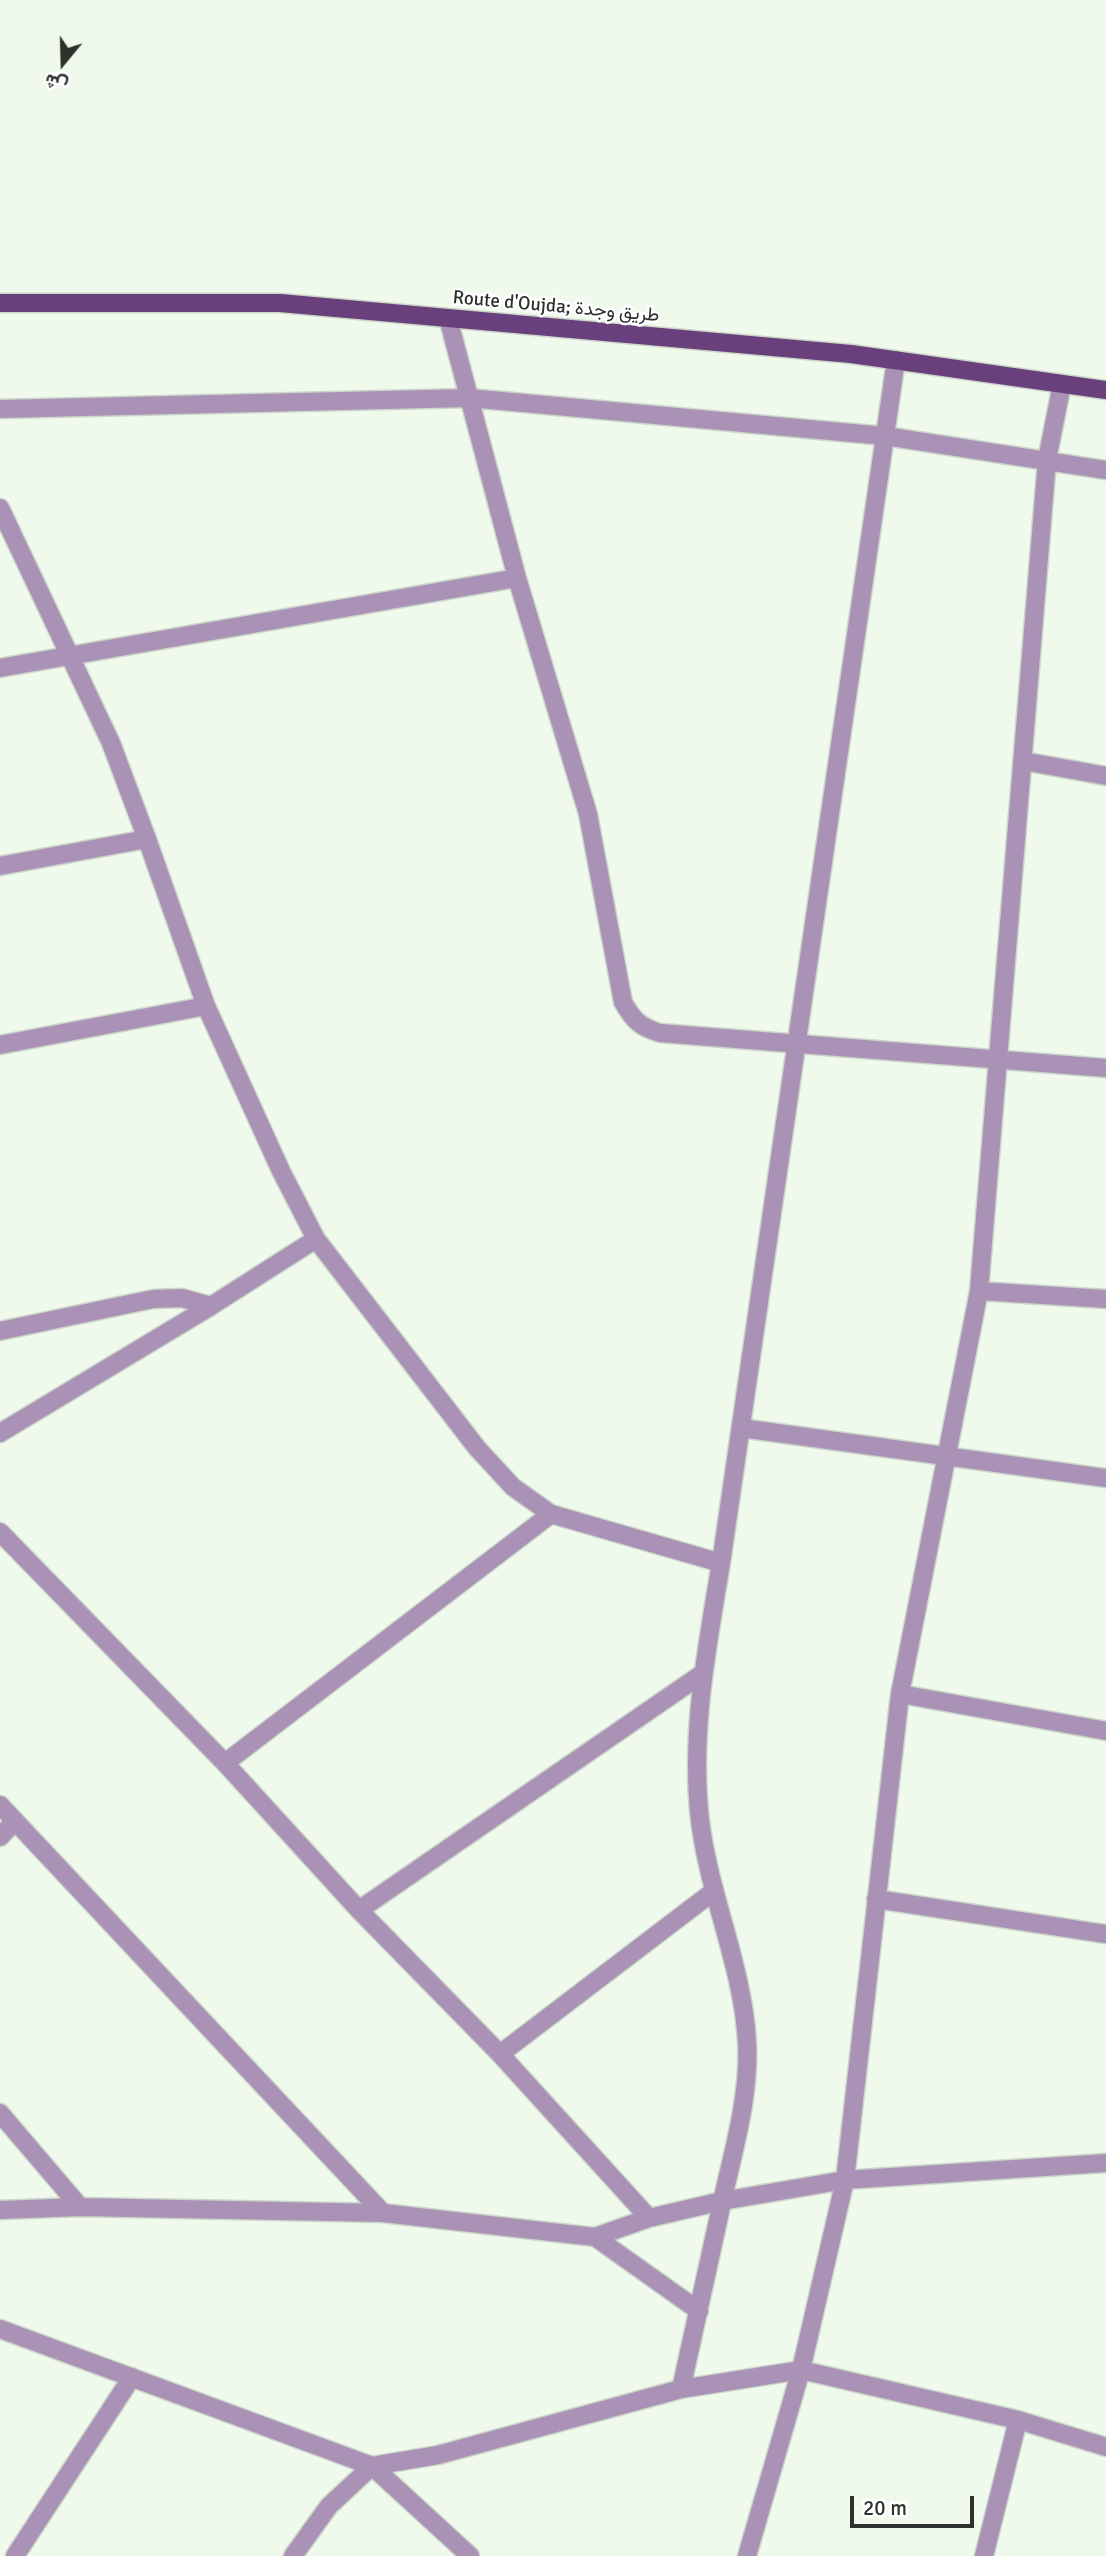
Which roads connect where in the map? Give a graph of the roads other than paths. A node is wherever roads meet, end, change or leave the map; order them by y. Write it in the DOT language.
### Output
graph roads {
  1 [pos="0,303"];
  2 [pos="448,318"];
  3 [pos="895,360"];
  4 [pos="1062,384"];
  5 [pos="1106,390"];
  6 [pos="469,398"];
  7 [pos="0,409"];
  8 [pos="885,436"];
  9 [pos="1047,460"];
  10 [pos="1106,470"];
  11 [pos="0,508"];
  12 [pos="517,578"];
  13 [pos="68,656"];
  14 [pos="0,668"];
  15 [pos="1023,761"];
  16 [pos="1106,776"];
  17 [pos="148,839"];
  18 [pos="0,866"];
  19 [pos="206,1006"];
  20 [pos="0,1045"];
  21 [pos="797,1046"];
  22 [pos="1000,1060"];
  23 [pos="1106,1068"];
  24 [pos="316,1239"];
  25 [pos="979,1291"];
  26 [pos="1106,1299"];
  27 [pos="211,1306"];
  28 [pos="0,1331"];
  29 [pos="741,1427"];
  30 [pos="0,1433"];
  31 [pos="947,1456"];
  32 [pos="1106,1478"];
  33 [pos="551,1514"];
  34 [pos="0,1532"];
  35 [pos="721,1563"];
  36 [pos="702,1674"];
  37 [pos="900,1694"];
  38 [pos="1106,1731"];
  39 [pos="225,1763"];
  40 [pos="0,1805"];
  41 [pos="15,1821"];
  42 [pos="0,1837"];
  43 [pos="714,1891"];
  44 [pos="876,1899"];
  45 [pos="359,1910"];
  46 [pos="1106,1934"];
  47 [pos="500,2054"];
  48 [pos="0,2113"];
  49 [pos="1106,2163"];
  50 [pos="845,2180"];
  51 [pos="722,2201"];
  52 [pos="80,2207"];
  53 [pos="0,2210"];
  54 [pos="383,2213"];
  55 [pos="649,2218"];
  56 [pos="594,2237"];
  57 [pos="699,2311"];
  58 [pos="0,2329"];
  59 [pos="801,2370"];
  60 [pos="132,2377"];
  61 [pos="681,2389"];
  62 [pos="1018,2420"];
  63 [pos="1106,2447"];
  64 [pos="372,2466"];
  65 [pos="15,2556"];
  66 [pos="293,2556"];
  67 [pos="470,2556"];
  68 [pos="747,2556"];
  69 [pos="984,2556"];
  1 -- 2 [label="main road, Route d'Oujda; طريق وجدة"];
  2 -- 3 [label="main road, Route d'Oujda; طريق وجدة"];
  2 -- 6 [label="street"];
  3 -- 4 [label="main road, Route d'Oujda; طريق وجدة"];
  3 -- 8 [label="street"];
  4 -- 5 [label="main road, Route d'Oujda; طريق وجدة"];
  4 -- 9 [label="street"];
  6 -- 7 [label="street"];
  6 -- 8 [label="street"];
  6 -- 12 [label="street"];
  8 -- 9 [label="street"];
  8 -- 21 [label="street"];
  9 -- 10 [label="street"];
  9 -- 15 [label="street"];
  11 -- 13 [label="street"];
  12 -- 13 [label="street"];
  12 -- 21 [label="street"];
  13 -- 14 [label="street"];
  13 -- 17 [label="street"];
  15 -- 16 [label="street"];
  15 -- 22 [label="street"];
  17 -- 18 [label="street"];
  17 -- 19 [label="street"];
  19 -- 20 [label="street"];
  19 -- 24 [label="street"];
  21 -- 22 [label="street"];
  21 -- 29 [label="street"];
  22 -- 23 [label="street"];
  22 -- 25 [label="street"];
  24 -- 27 [label="street"];
  24 -- 33 [label="street"];
  25 -- 26 [label="street"];
  25 -- 31 [label="street"];
  27 -- 28 [label="street"];
  27 -- 30 [label="street"];
  29 -- 31 [label="street"];
  29 -- 35 [label="street"];
  31 -- 32 [label="street"];
  31 -- 37 [label="street"];
  33 -- 35 [label="street"];
  33 -- 39 [label="street"];
  34 -- 39 [label="street"];
  35 -- 36 [label="street"];
  36 -- 43 [label="street"];
  36 -- 45 [label="street"];
  37 -- 38 [label="street"];
  37 -- 44 [label="street"];
  39 -- 45 [label="street"];
  40 -- 41 [label="street"];
  41 -- 42 [label="street"];
  41 -- 54 [label="street"];
  43 -- 47 [label="street"];
  43 -- 51 [label="street"];
  44 -- 46 [label="street"];
  44 -- 50 [label="street"];
  45 -- 47 [label="street"];
  47 -- 55 [label="street"];
  48 -- 52 [label="street"];
  49 -- 50 [label="street"];
  50 -- 51 [label="street"];
  50 -- 59 [label="street"];
  51 -- 55 [label="street"];
  51 -- 57 [label="street"];
  52 -- 53 [label="street"];
  52 -- 54 [label="street"];
  54 -- 56 [label="street"];
  55 -- 56 [label="street"];
  56 -- 57 [label="street"];
  57 -- 61 [label="street"];
  58 -- 60 [label="street"];
  59 -- 61 [label="street"];
  59 -- 62 [label="street"];
  59 -- 68 [label="street"];
  60 -- 64 [label="street"];
  60 -- 65 [label="street"];
  61 -- 64 [label="street"];
  62 -- 63 [label="street"];
  62 -- 69 [label="street"];
  64 -- 66 [label="street"];
  64 -- 67 [label="street"];
}
